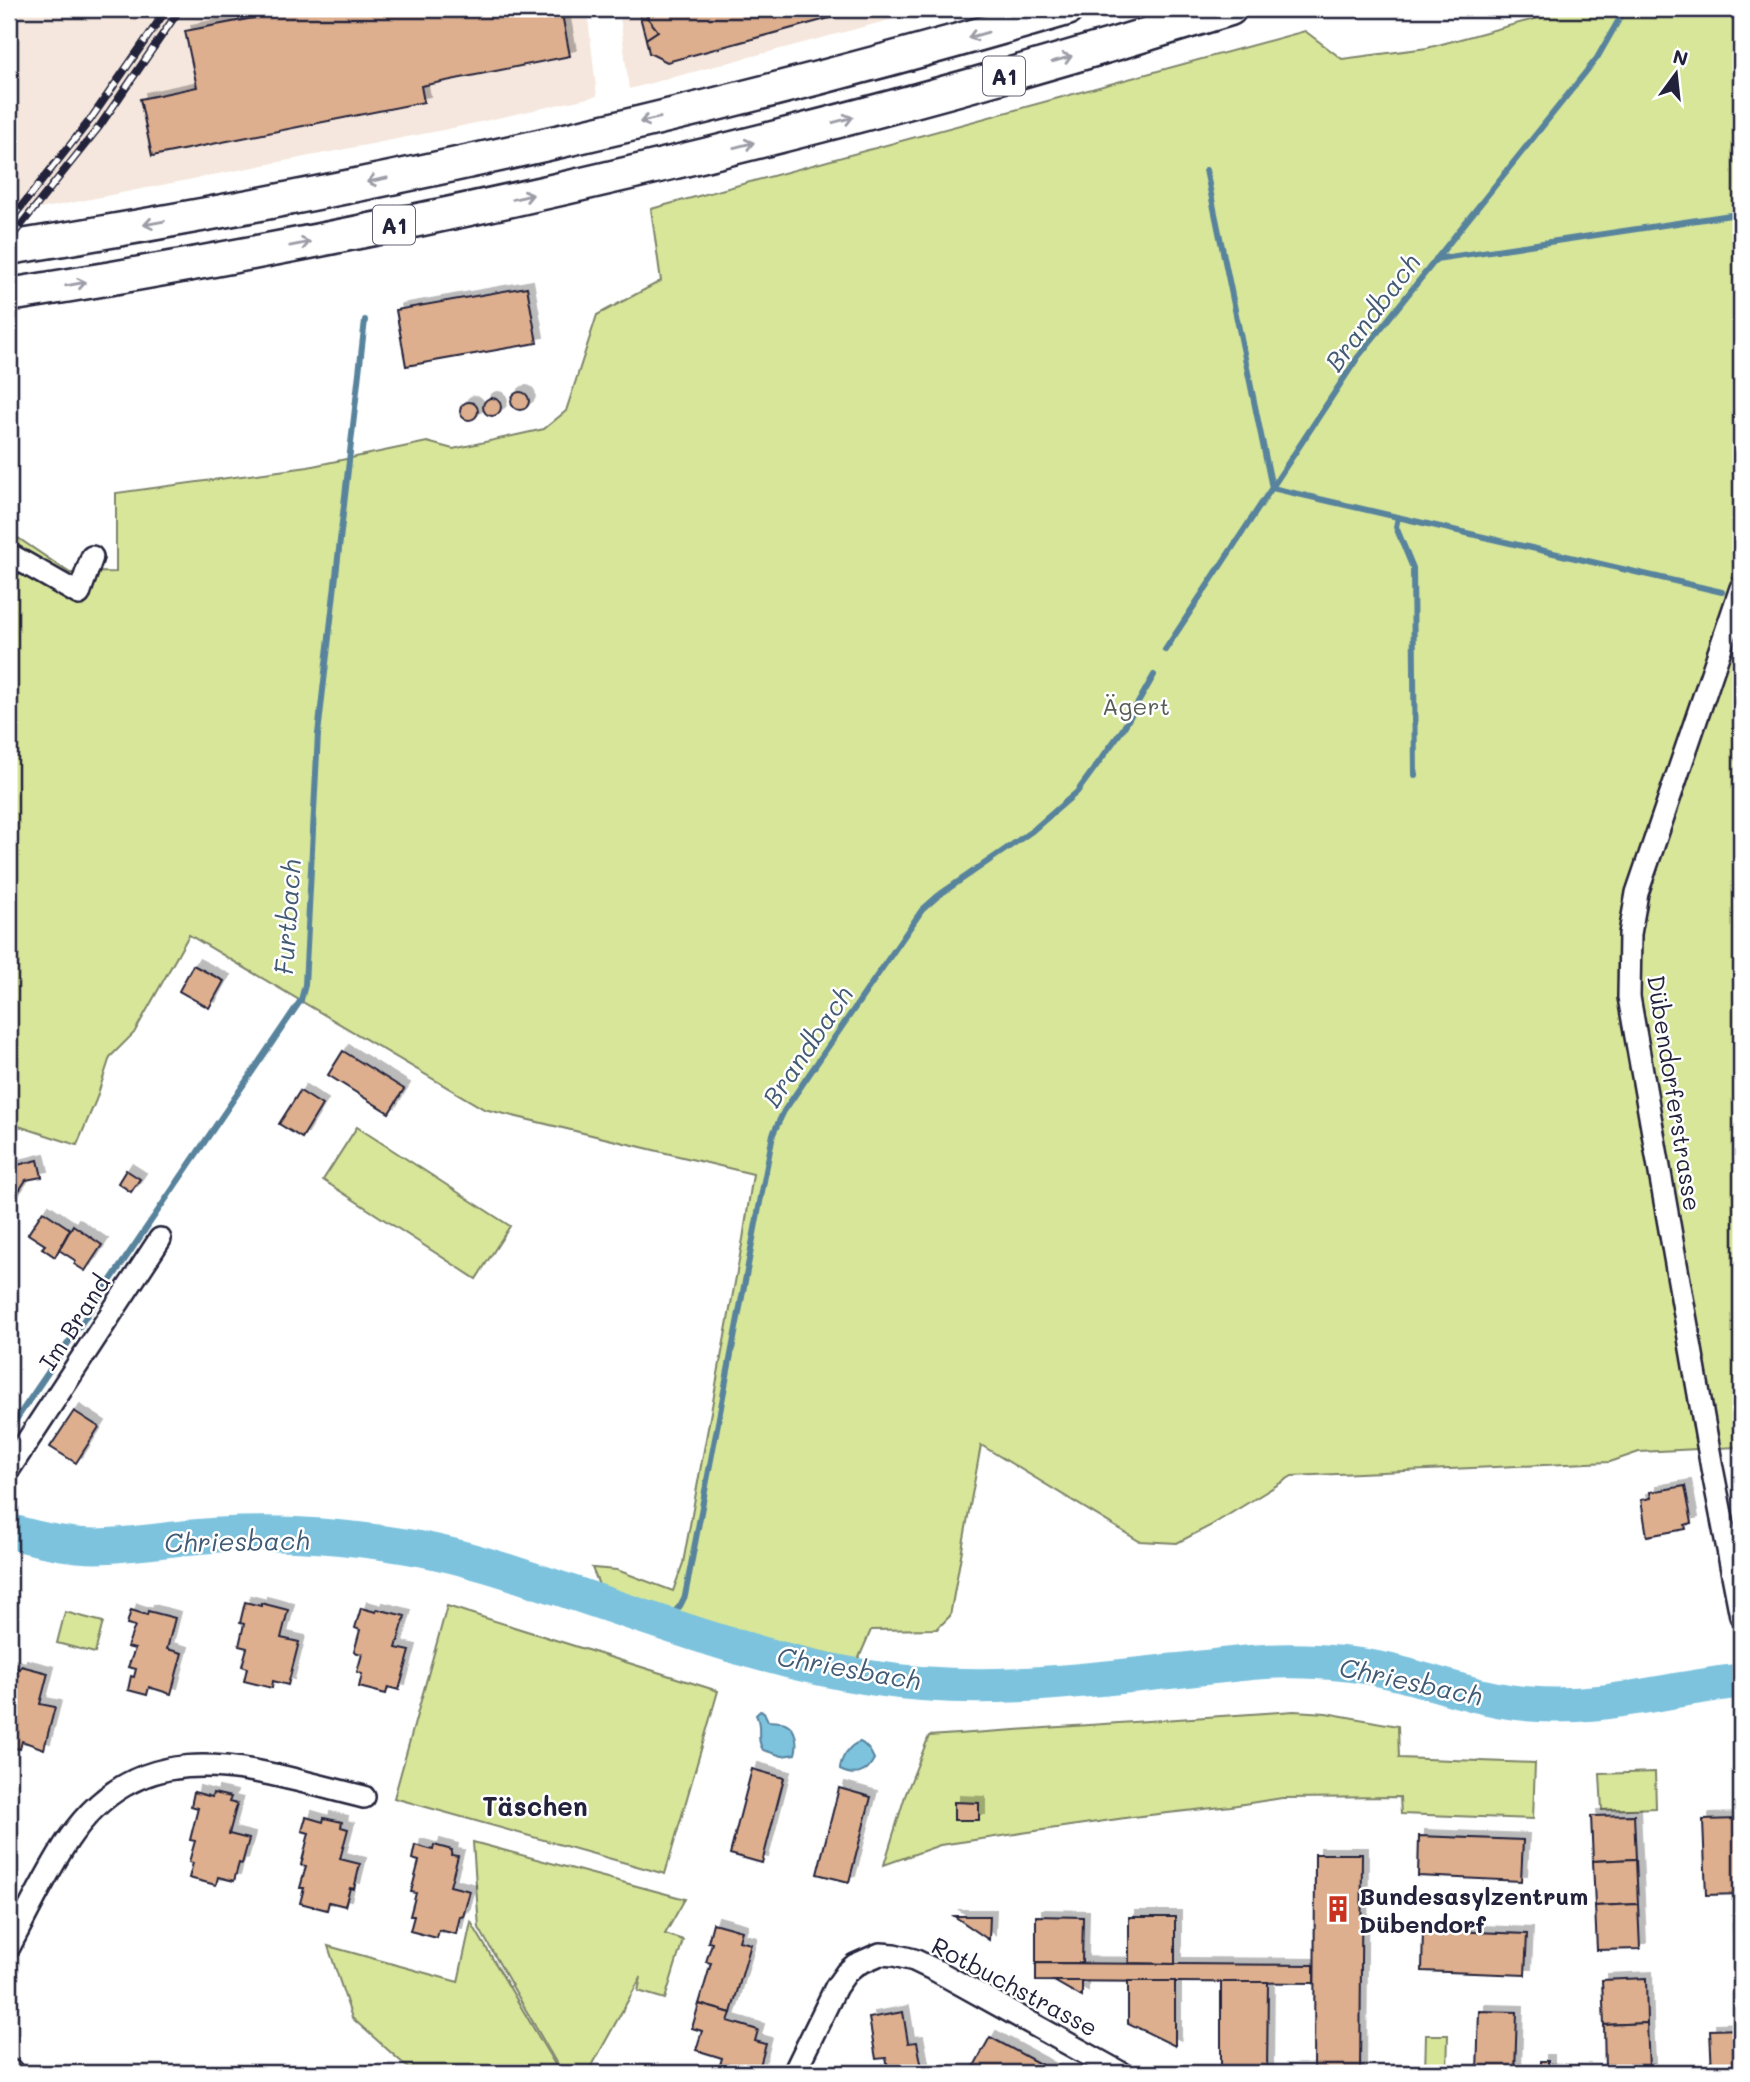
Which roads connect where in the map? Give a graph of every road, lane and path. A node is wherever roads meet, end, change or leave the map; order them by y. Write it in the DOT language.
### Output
graph roads {
  1 [pos="1067,9"];
  2 [pos="1230,9"];
  3 [pos="9,248"];
  4 [pos="9,295"];
  5 [pos="9,554"];
  6 [pos="92,558"];
  7 [pos="1741,589"];
  8 [pos="160,1239"];
  9 [pos="9,1469"];
  10 [pos="1741,1616"];
  11 [pos="364,1797"];
  12 [pos="9,1947"];
  13 [pos="9,2070"];
  14 [pos="14,2073"];
  15 [pos="794,2073"];
  16 [pos="1121,2073"];
  1 -- 3 [label="highway, A1, one-way"];
  4 -- 2 [label="highway, A1, one-way"];
  5 -- 6 [label="street"];
  7 -- 10 [label="street, Dübendorferstrasse"];
  8 -- 9 [label="street, Im Brand"];
  11 -- 12 [label="street"];
  13 -- 14 [label="street"];
  15 -- 16 [label="street, Rotbuchstrasse"];
}
